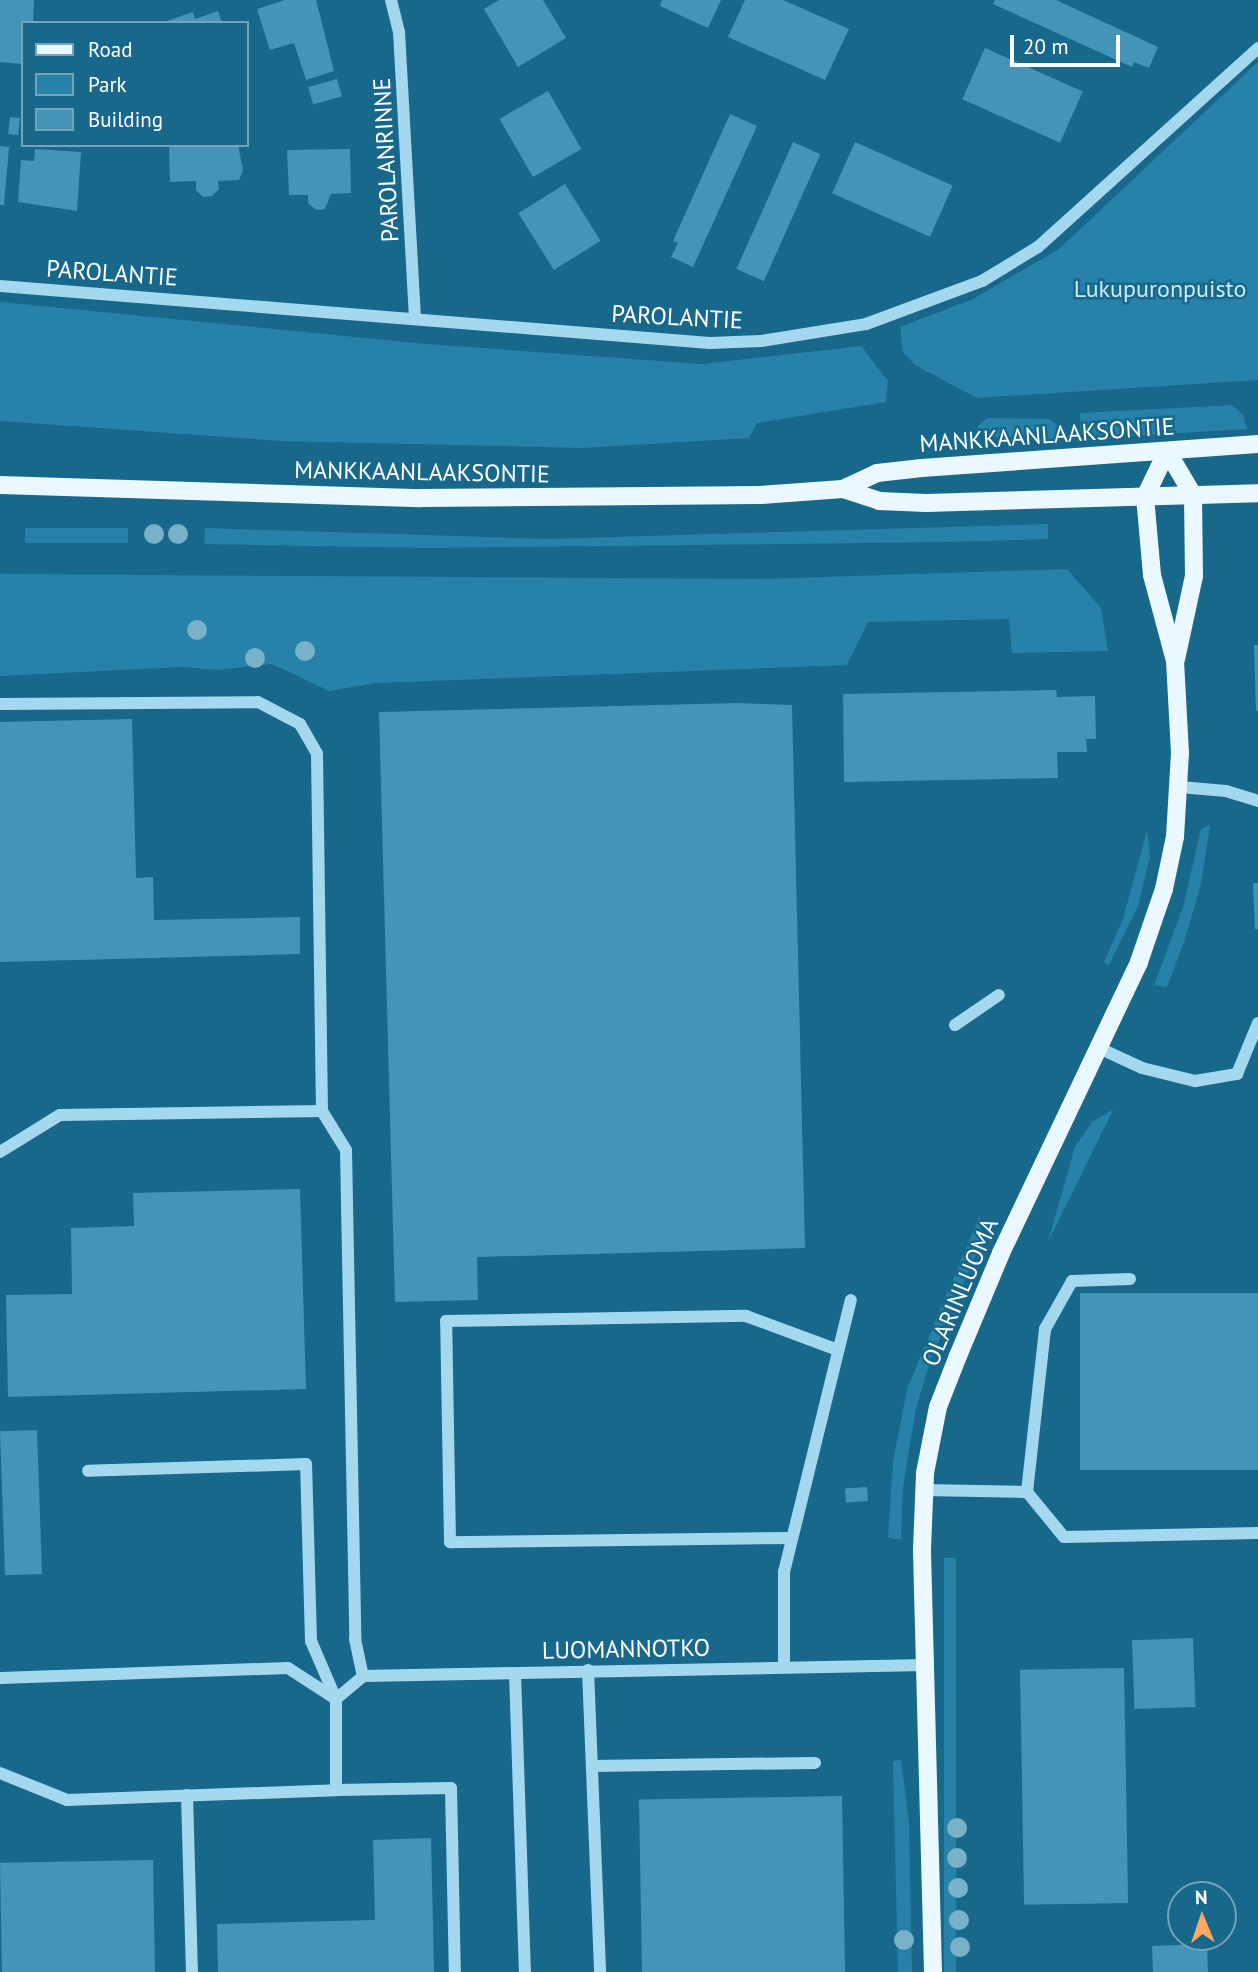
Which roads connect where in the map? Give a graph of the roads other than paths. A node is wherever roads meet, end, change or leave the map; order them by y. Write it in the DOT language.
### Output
graph roads {
  1 [pos="391,0"];
  2 [pos="1258,48"];
  3 [pos="0,286"];
  4 [pos="415,319"];
  5 [pos="1258,444"];
  6 [pos="1167,451"];
  7 [pos="0,485"];
  8 [pos="843,489"];
  9 [pos="1258,493"];
  10 [pos="1193,495"];
  11 [pos="1145,497"];
  12 [pos="1175,661"];
  13 [pos="0,704"];
  14 [pos="1180,787"];
  15 [pos="1258,801"];
  16 [pos="999,995"];
  17 [pos="1258,1023"];
  18 [pos="955,1025"];
  19 [pos="1099,1048"];
  20 [pos="1244,1056"];
  21 [pos="1258,1056"];
  22 [pos="322,1111"];
  23 [pos="0,1152"];
  24 [pos="1130,1279"];
  25 [pos="851,1300"];
  26 [pos="838,1350"];
  27 [pos="88,1471"];
  28 [pos="924,1490"];
  29 [pos="1027,1492"];
  30 [pos="1258,1533"];
  31 [pos="792,1538"];
  32 [pos="926,1665"];
  33 [pos="784,1667"];
  34 [pos="588,1670"];
  35 [pos="515,1673"];
  36 [pos="363,1676"];
  37 [pos="0,1678"];
  38 [pos="336,1699"];
  39 [pos="815,1763"];
  40 [pos="592,1766"];
  41 [pos="0,1773"];
  42 [pos="336,1790"];
  43 [pos="187,1795"];
  44 [pos="192,1972"];
  45 [pos="455,1972"];
  46 [pos="525,1972"];
  47 [pos="600,1972"];
  48 [pos="933,1972"];
  1 -- 4 [label="street, PAROLANRINNE"];
  2 -- 4 [label="street, PAROLANTIE"];
  3 -- 4 [label="street, PAROLANTIE"];
  5 -- 6 [label="main road, MANKKAANLAAKSONTIE"];
  6 -- 8 [label="main road, MANKKAANLAAKSONTIE"];
  6 -- 10 [label="main road, OLARINLUOMA"];
  6 -- 11 [label="main road"];
  7 -- 8 [label="main road, MANKKAANLAAKSONTIE"];
  8 -- 11 [label="main road, MANKKAANLAAKSONTIE"];
  9 -- 10 [label="main road, MANKKAANLAAKSONTIE"];
  10 -- 11 [label="main road, MANKKAANLAAKSONTIE"];
  10 -- 12 [label="main road, OLARINLUOMA"];
  11 -- 12 [label="main road, OLARINLUOMA"];
  12 -- 14 [label="main road, OLARINLUOMA"];
  13 -- 22 [label="street"];
  14 -- 15 [label="street"];
  14 -- 19 [label="main road, OLARINLUOMA"];
  16 -- 18 [label="street"];
  17 -- 20 [label="street"];
  19 -- 20 [label="street"];
  19 -- 28 [label="main road, OLARINLUOMA"];
  20 -- 21 [label="street"];
  22 -- 23 [label="street"];
  22 -- 36 [label="street"];
  24 -- 29 [label="street"];
  25 -- 26 [label="street"];
  26 -- 31 [label="street"];
  26 -- 31 [label="street"];
  27 -- 38 [label="street"];
  28 -- 29 [label="street"];
  28 -- 32 [label="main road, OLARINLUOMA"];
  29 -- 30 [label="street"];
  31 -- 33 [label="street"];
  32 -- 33 [label="street, LUOMANNOTKO"];
  32 -- 48 [label="main road, OLARINLUOMA"];
  33 -- 34 [label="street, LUOMANNOTKO"];
  34 -- 35 [label="street, LUOMANNOTKO"];
  34 -- 40 [label="street"];
  35 -- 36 [label="street, LUOMANNOTKO"];
  35 -- 46 [label="street"];
  36 -- 38 [label="street"];
  37 -- 38 [label="street"];
  38 -- 42 [label="street"];
  39 -- 40 [label="street"];
  40 -- 47 [label="street"];
  41 -- 43 [label="street"];
  42 -- 43 [label="street"];
  42 -- 45 [label="street"];
  43 -- 44 [label="street"];
}
